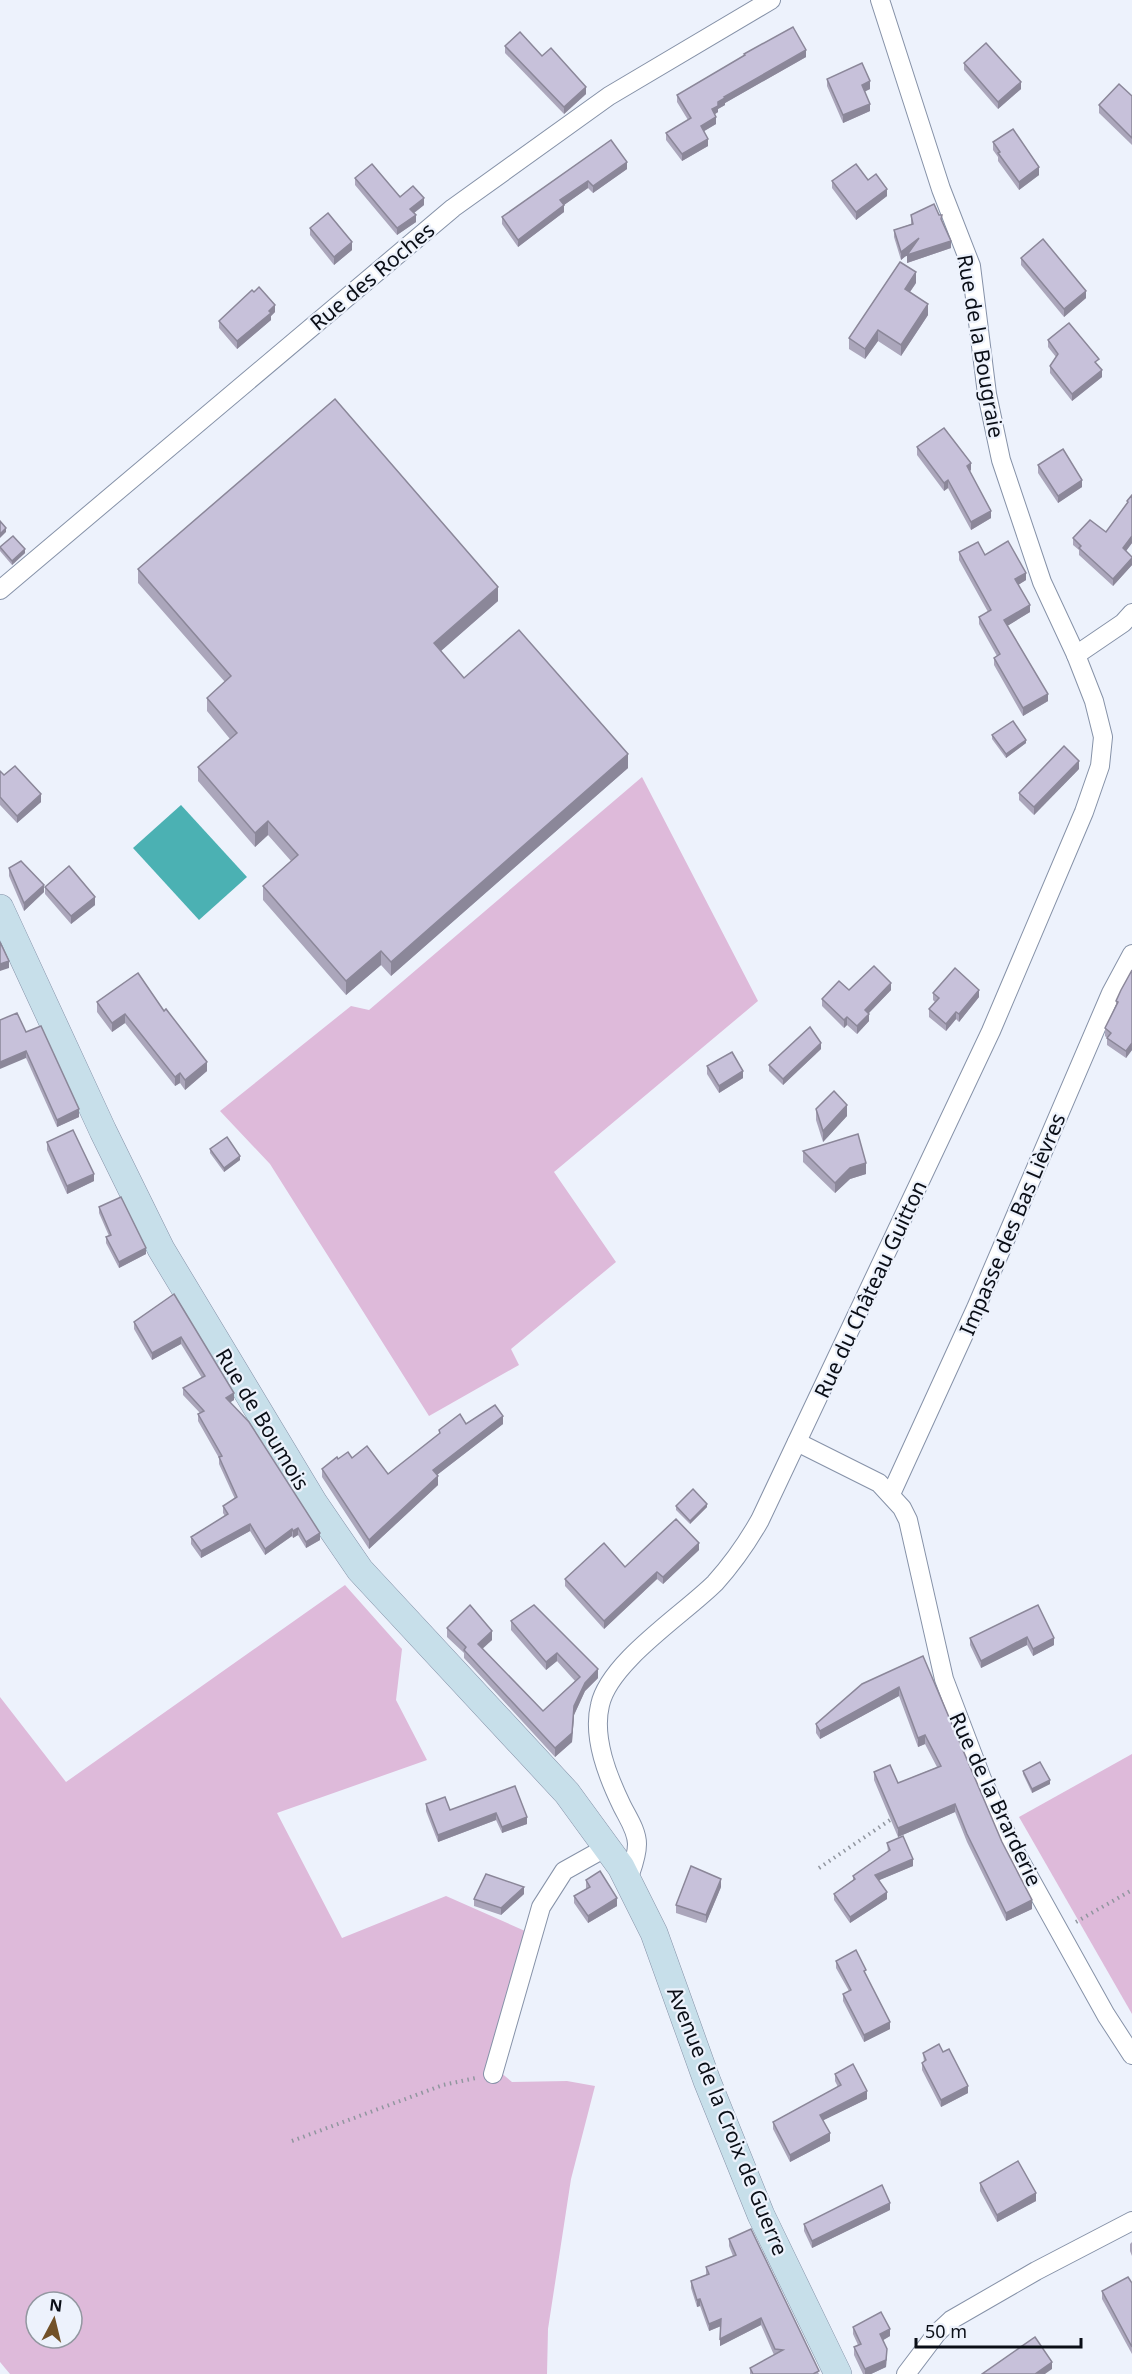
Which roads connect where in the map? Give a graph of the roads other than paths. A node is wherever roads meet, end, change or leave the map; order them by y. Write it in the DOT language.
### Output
graph roads {
  1 [pos="771,0"];
  2 [pos="880,0"];
  3 [pos="0,590"];
  4 [pos="1132,613"];
  5 [pos="1076,655"];
  6 [pos="0,908"];
  7 [pos="1132,954"];
  8 [pos="797,1442"];
  9 [pos="891,1494"];
  10 [pos="618,1864"];
  11 [pos="1132,2055"];
  12 [pos="493,2074"];
  13 [pos="1132,2221"];
  14 [pos="838,2374"];
  15 [pos="906,2374"];
  1 -- 3 [label="street, Rue des Roches"];
  2 -- 5 [label="street, Rue de la Bougraie"];
  4 -- 5 [label="street"];
  5 -- 8 [label="street, Rue du Château Guitton"];
  6 -- 10 [label="street, Rue de Boumois"];
  7 -- 9 [label="street, Impasse des Bas Lièvres"];
  8 -- 9 [label="street, Rue de la Brarderie"];
  8 -- 10 [label="street, Rue du Château Guitton"];
  9 -- 11 [label="street, Rue de la Brarderie"];
  10 -- 12 [label="street"];
  10 -- 14 [label="street, Avenue de la Croix de Guerre"];
  13 -- 15 [label="street"];
}
